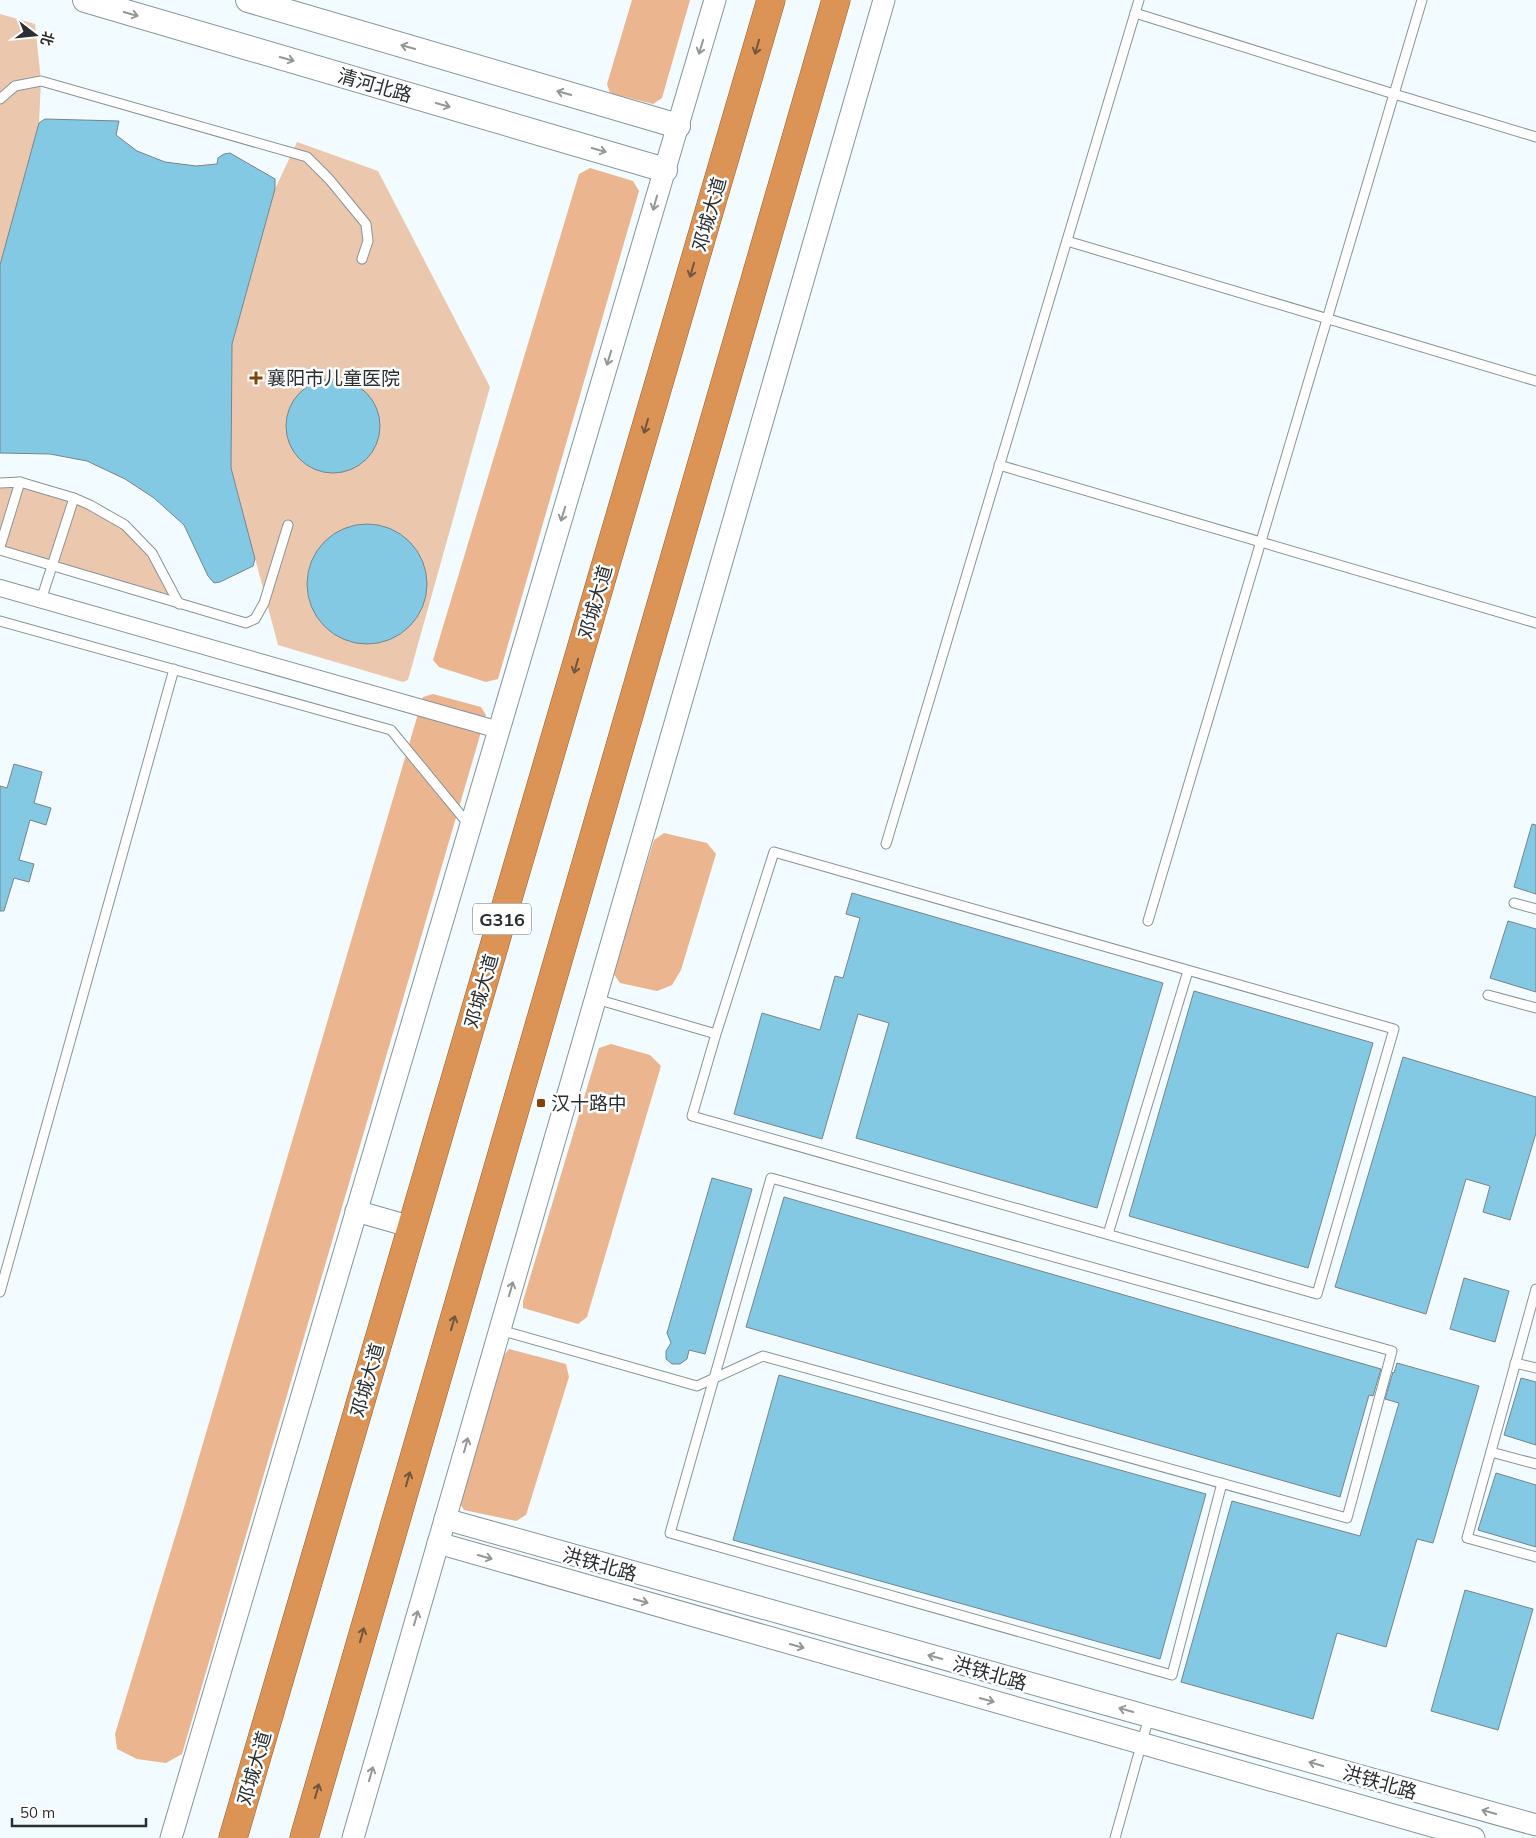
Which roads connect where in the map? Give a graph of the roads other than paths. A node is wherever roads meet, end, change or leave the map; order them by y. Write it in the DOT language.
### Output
graph roads {
  1 [pos="84,0"];
  2 [pos="248,0"];
  3 [pos="715,0"];
  4 [pos="771,0"];
  5 [pos="836,0"];
  6 [pos="884,0"];
  7 [pos="1139,0"];
  8 [pos="1422,0"];
  9 [pos="1135,13"];
  10 [pos="1394,94"];
  11 [pos="0,99"];
  12 [pos="678,126"];
  13 [pos="1536,137"];
  14 [pos="665,170"];
  15 [pos="1067,240"];
  16 [pos="362,259"];
  17 [pos="1327,318"];
  18 [pos="1536,381"];
  19 [pos="1000,465"];
  20 [pos="20,482"];
  21 [pos="0,483"];
  22 [pos="74,498"];
  23 [pos="288,525"];
  24 [pos="1260,543"];
  25 [pos="0,548"];
  26 [pos="52,566"];
  27 [pos="0,588"];
  28 [pos="41,600"];
  29 [pos="179,604"];
  30 [pos="0,621"];
  31 [pos="1536,623"];
  32 [pos="174,669"];
  33 [pos="499,730"];
  34 [pos="470,827"];
  35 [pos="886,844"];
  36 [pos="1514,903"];
  37 [pos="1536,909"];
  38 [pos="1148,921"];
  39 [pos="1188,971"];
  40 [pos="1488,995"];
  41 [pos="595,999"];
  42 [pos="1536,1008"];
  43 [pos="716,1034"];
  44 [pos="356,1211"];
  45 [pos="412,1227"];
  46 [pos="1108,1234"];
  47 [pos="1536,1289"];
  48 [pos="0,1292"];
  49 [pos="500,1330"];
  50 [pos="1515,1363"];
  51 [pos="1536,1368"];
  52 [pos="714,1379"];
  53 [pos="1491,1452"];
  54 [pos="1536,1464"];
  55 [pos="1222,1483"];
  56 [pos="445,1519"];
  57 [pos="438,1543"];
  58 [pos="1536,1557"];
  59 [pos="1150,1717"];
  60 [pos="1142,1744"];
  61 [pos="1536,1825"];
  62 [pos="171,1838"];
  63 [pos="233,1838"];
  64 [pos="304,1838"];
  65 [pos="352,1838"];
  66 [pos="1115,1838"];
  67 [pos="1474,1838"];
  1 -- 14 [label="main road, 清河北路, one-way"];
  12 -- 2 [label="main road, one-way"];
  3 -- 12 [label="street, one-way"];
  4 -- 45 [label="highway, 邓城大道 / G316, one-way"];
  64 -- 5 [label="highway, one-way"];
  6 -- 41 [label="street"];
  7 -- 9 [label="lane"];
  8 -- 10 [label="lane"];
  9 -- 10 [label="lane"];
  9 -- 15 [label="lane"];
  10 -- 13 [label="lane"];
  10 -- 17 [label="lane"];
  11 -- 16 [label="lane"];
  12 -- 14 [label="street"];
  14 -- 33 [label="street, one-way"];
  15 -- 17 [label="lane"];
  15 -- 19 [label="lane"];
  17 -- 18 [label="lane"];
  17 -- 24 [label="lane"];
  19 -- 24 [label="lane"];
  19 -- 35 [label="lane"];
  20 -- 21 [label="lane"];
  20 -- 22 [label="lane"];
  20 -- 25 [label="lane"];
  22 -- 26 [label="lane"];
  22 -- 29 [label="lane"];
  23 -- 29 [label="lane"];
  24 -- 31 [label="lane"];
  24 -- 38 [label="lane"];
  25 -- 26 [label="lane"];
  26 -- 28 [label="lane"];
  26 -- 29 [label="lane"];
  27 -- 28 [label="street"];
  28 -- 33 [label="street"];
  30 -- 32 [label="lane"];
  32 -- 34 [label="lane"];
  32 -- 48 [label="lane"];
  33 -- 34 [label="street"];
  34 -- 44 [label="street"];
  36 -- 37 [label="lane"];
  39 -- 43 [label="lane"];
  39 -- 46 [label="lane"];
  39 -- 46 [label="lane"];
  40 -- 42 [label="lane"];
  41 -- 43 [label="lane"];
  49 -- 41 [label="street, one-way"];
  43 -- 46 [label="lane"];
  44 -- 45 [label="street"];
  44 -- 62 [label="street"];
  45 -- 63 [label="highway, 邓城大道 / G316"];
  47 -- 50 [label="lane"];
  49 -- 52 [label="lane"];
  56 -- 49 [label="street, one-way"];
  50 -- 51 [label="lane"];
  50 -- 53 [label="lane"];
  52 -- 55 [label="lane"];
  52 -- 55 [label="lane"];
  52 -- 55 [label="lane"];
  53 -- 54 [label="lane"];
  53 -- 58 [label="lane"];
  56 -- 57 [label="street"];
  59 -- 56 [label="street, 洪铁北路, one-way"];
  57 -- 60 [label="street, 洪铁北路, one-way"];
  65 -- 57 [label="street, one-way"];
  59 -- 60 [label="lane"];
  61 -- 59 [label="street, 洪铁北路, one-way"];
  60 -- 66 [label="lane"];
  60 -- 67 [label="street, 洪铁北路"];
}
